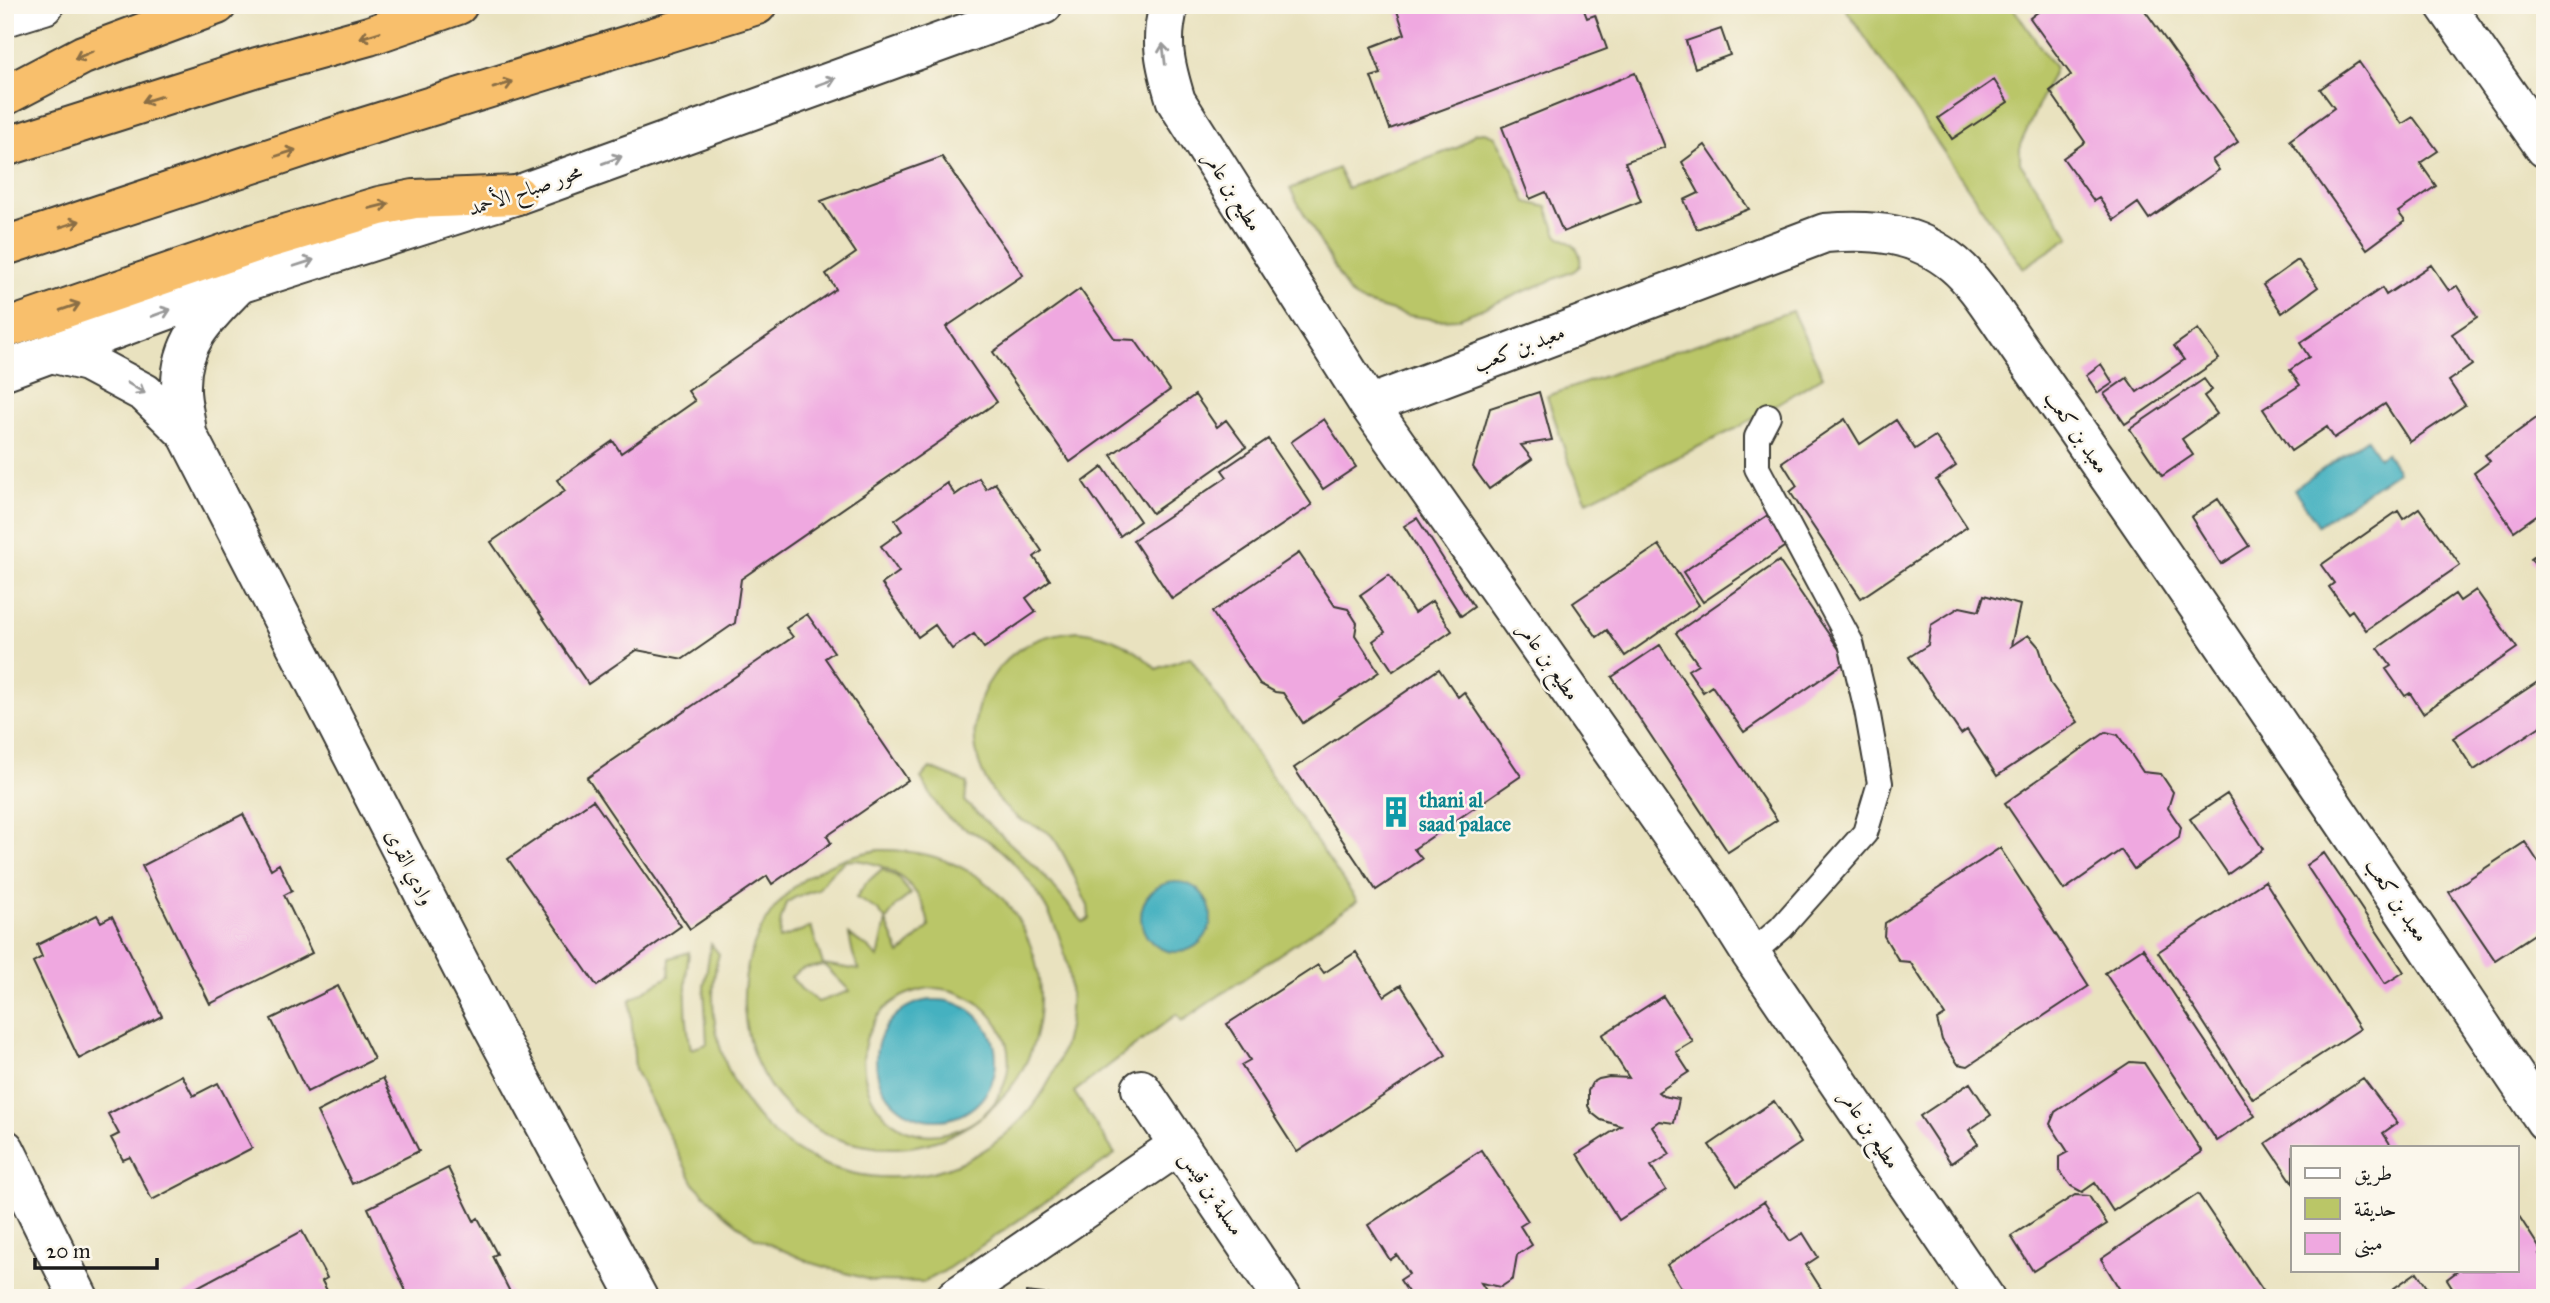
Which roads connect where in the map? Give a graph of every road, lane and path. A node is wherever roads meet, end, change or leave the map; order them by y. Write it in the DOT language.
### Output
graph roads {
  1 [pos="44,5"];
  2 [pos="217,5"];
  3 [pos="458,5"];
  4 [pos="757,5"];
  5 [pos="1043,5"];
  6 [pos="1169,5"];
  7 [pos="2445,5"];
  8 [pos="5,17"];
  9 [pos="5,96"];
  10 [pos="5,147"];
  11 [pos="2545,148"];
  12 [pos="517,194"];
  13 [pos="5,246"];
  14 [pos="239,284"];
  15 [pos="5,329"];
  16 [pos="51,353"];
  17 [pos="5,370"];
  18 [pos="1369,405"];
  19 [pos="1768,416"];
  20 [pos="187,434"];
  21 [pos="1751,954"];
  22 [pos="1141,1089"];
  23 [pos="2545,1121"];
  24 [pos="1180,1146"];
  25 [pos="9,1164"];
  26 [pos="79,1298"];
  27 [pos="638,1298"];
  28 [pos="955,1298"];
  29 [pos="1282,1298"];
  30 [pos="1985,1298"];
  1 -- 8 [label="street"];
  2 -- 9 [label="highway, one-way"];
  3 -- 10 [label="highway, one-way"];
  13 -- 4 [label="highway, one-way"];
  12 -- 5 [label="street, محور صباح الأحمد, one-way"];
  18 -- 6 [label="street, مطيع بن عامر, one-way"];
  7 -- 11 [label="street"];
  14 -- 12 [label="street, محور صباح الأحمد, one-way"];
  15 -- 12 [label="highway, one-way"];
  16 -- 14 [label="street, محور صباح الأحمد, one-way"];
  14 -- 20 [label="street, وادي القرى"];
  16 -- 17 [label="street, محور صباح الأحمد"];
  16 -- 20 [label="street, وادي القرى, one-way"];
  18 -- 21 [label="street, مطيع بن عامر"];
  18 -- 23 [label="street, معبد بن كعب"];
  19 -- 21 [label="lane"];
  20 -- 27 [label="street, وادي القرى"];
  21 -- 30 [label="street, مطيع بن عامر"];
  22 -- 24 [label="street, مسلمة بن قيس"];
  24 -- 28 [label="street"];
  24 -- 29 [label="street, مسلمة بن قيس"];
  25 -- 26 [label="street"];
}
